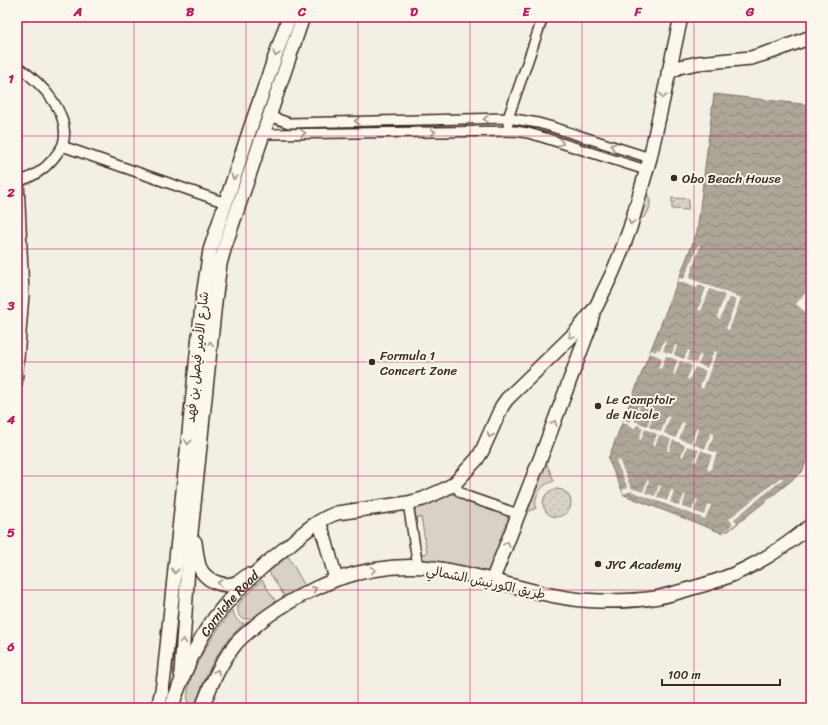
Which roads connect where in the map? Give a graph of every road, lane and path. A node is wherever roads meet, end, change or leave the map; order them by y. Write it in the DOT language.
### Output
graph roads {
  1 [pos="289,17"];
  2 [pos="303,17"];
  3 [pos="543,17"];
  4 [pos="681,17"];
  5 [pos="811,37"];
  6 [pos="17,66"];
  7 [pos="668,72"];
  8 [pos="269,116"];
  9 [pos="508,118"];
  10 [pos="508,131"];
  11 [pos="264,134"];
  12 [pos="62,146"];
  13 [pos="648,164"];
  14 [pos="18,182"];
  15 [pos="18,200"];
  16 [pos="226,203"];
  17 [pos="594,309"];
  18 [pos="17,384"];
  19 [pos="454,484"];
  20 [pos="408,503"];
  21 [pos="194,506"];
  22 [pos="518,514"];
  23 [pos="319,522"];
  24 [pos="811,525"];
  25 [pos="288,545"];
  26 [pos="418,567"];
  27 [pos="336,579"];
  28 [pos="492,581"];
  29 [pos="180,683"];
  30 [pos="158,708"];
  31 [pos="172,708"];
  32 [pos="178,708"];
  33 [pos="202,708"];
  1 -- 16 [label="main road, شارع الأمير فيصل بن فهد, one-way"];
  2 -- 8 [label="main road, شارع الأمير فيصل بن فهد"];
  3 -- 9 [label="street"];
  4 -- 7 [label="main road"];
  5 -- 7 [label="main road"];
  6 -- 12 [label="street"];
  7 -- 13 [label="main road, one-way"];
  9 -- 8 [label="street, one-way"];
  8 -- 11 [label="main road, شارع الأمير فيصل بن فهد"];
  9 -- 10 [label="street"];
  13 -- 9 [label="street, one-way"];
  11 -- 10 [label="street, one-way"];
  10 -- 13 [label="street, one-way"];
  21 -- 11 [label="main road, شارع الأمير فيصل بن فهد, one-way"];
  12 -- 14 [label="street"];
  12 -- 16 [label="street"];
  13 -- 17 [label="main road, one-way"];
  14 -- 15 [label="street"];
  15 -- 18 [label="street"];
  16 -- 30 [label="main road, شارع الأمير فيصل بن فهد, one-way"];
  17 -- 19 [label="main road, one-way"];
  22 -- 17 [label="main road, one-way"];
  19 -- 20 [label="main road, Corniche Road"];
  19 -- 22 [label="street"];
  20 -- 23 [label="main road, Corniche Road"];
  20 -- 26 [label="street"];
  25 -- 21 [label="main road, one-way"];
  29 -- 21 [label="main road, شارع الأمير فيصل بن فهد, one-way"];
  28 -- 22 [label="main road, one-way"];
  23 -- 25 [label="main road, Corniche Road"];
  23 -- 27 [label="main road"];
  24 -- 28 [label="main road, طريق الكورنيش الشمالي"];
  25 -- 29 [label="main road, Corniche Road"];
  27 -- 26 [label="main road, طريق الكورنيش الشمالي, one-way"];
  26 -- 28 [label="main road, طريق الكورنيش الشمالي"];
  33 -- 27 [label="main road, طريق الكورنيش الشمالي, one-way"];
  29 -- 31 [label="main road, Corniche Road"];
  29 -- 32 [label="main road, شارع الأمير فيصل بن فهد"];
}
